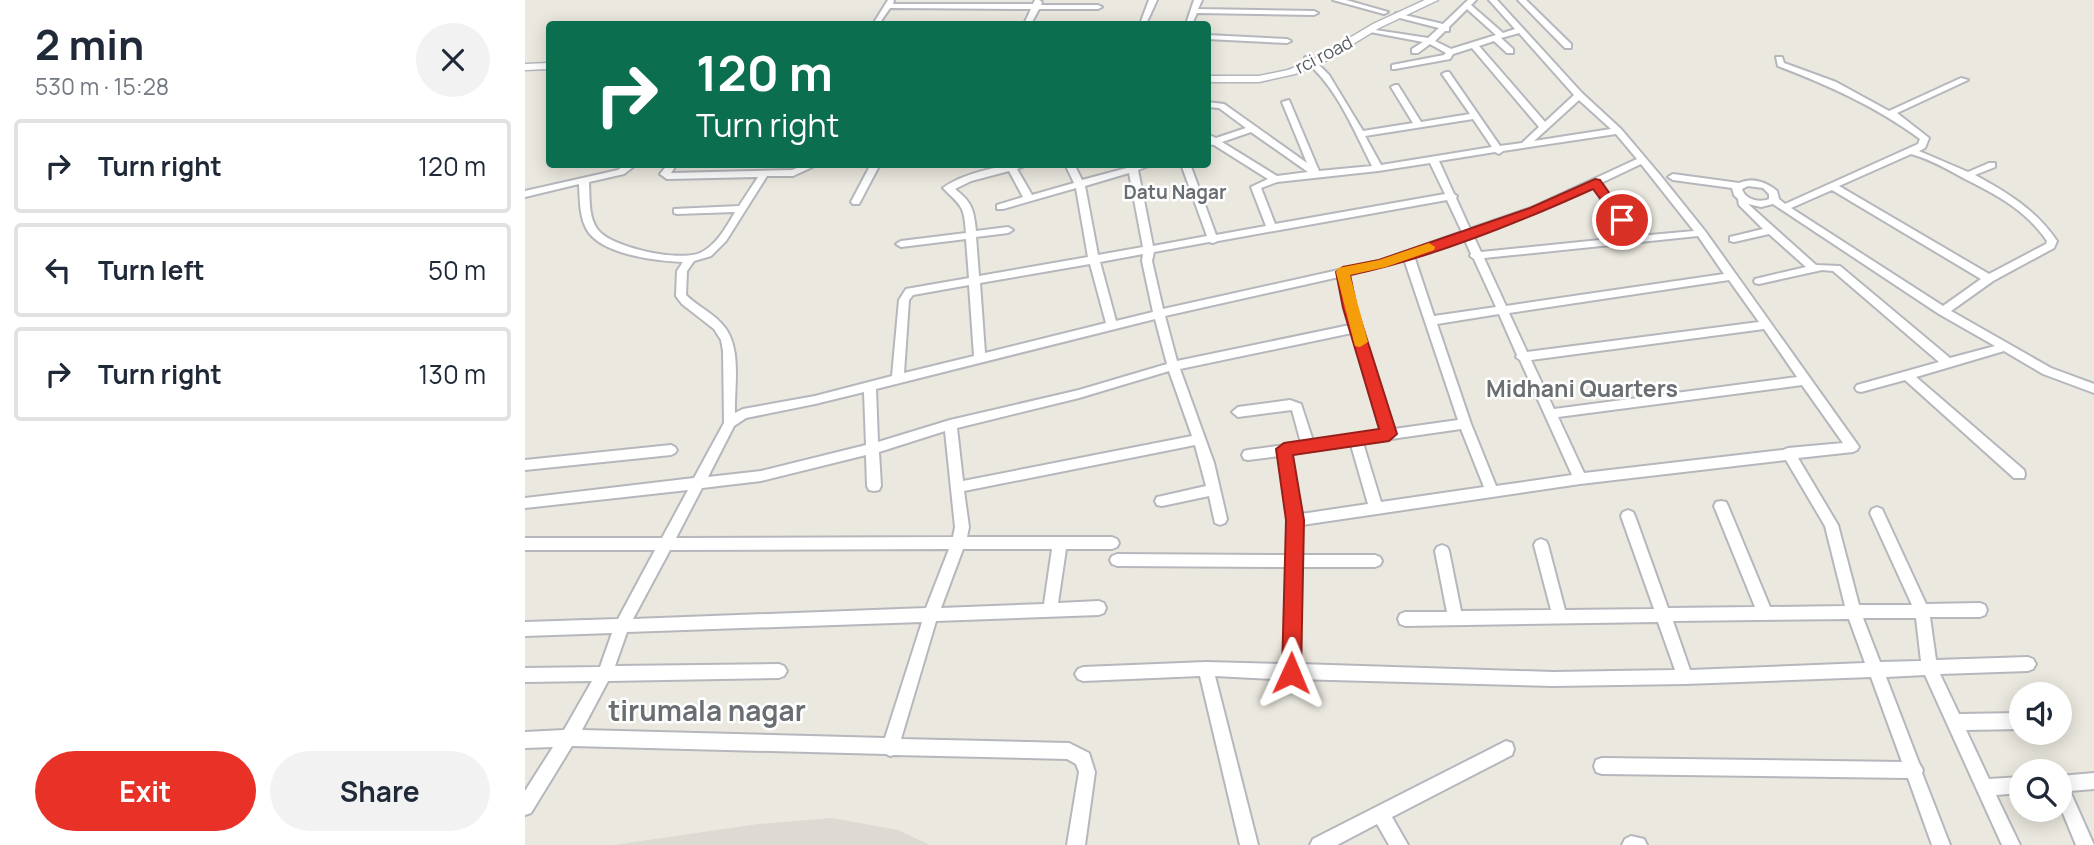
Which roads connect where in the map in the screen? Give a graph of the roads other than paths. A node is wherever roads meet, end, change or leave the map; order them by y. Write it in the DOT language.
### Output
graph roads {
  1 [pos="1153,0"];
  2 [pos="1198,0"];
  3 [pos="1241,0"];
  4 [pos="1337,0"];
  5 [pos="1377,0"];
  6 [pos="1411,0"];
  7 [pos="1433,0"];
  8 [pos="1493,0"];
  9 [pos="1522,0"];
  10 [pos="1470,2"];
  11 [pos="890,3"];
  12 [pos="1038,3"];
  13 [pos="1098,7"];
  14 [pos="1193,11"];
  15 [pos="1237,13"];
  16 [pos="1314,13"];
  17 [pos="1385,13"];
  18 [pos="1399,15"];
  19 [pos="878,21"];
  20 [pos="1029,21"];
  21 [pos="1144,21"];
  22 [pos="1190,21"];
  23 [pos="1445,28"];
  24 [pos="1520,30"];
  25 [pos="1369,31"];
  26 [pos="1498,36"];
  27 [pos="1211,37"];
  28 [pos="1287,41"];
  29 [pos="1430,41"];
  30 [pos="1473,44"];
  31 [pos="1568,46"];
  32 [pos="1415,51"];
  33 [pos="1510,51"];
  34 [pos="1450,52"];
  35 [pos="1779,59"];
  36 [pos="1311,61"];
  37 [pos="546,64"];
  38 [pos="525,65"];
  39 [pos="1395,67"];
  40 [pos="1211,73"];
  41 [pos="1446,74"];
  42 [pos="1211,79"];
  43 [pos="1964,80"];
  44 [pos="1395,87"];
  45 [pos="1579,95"];
  46 [pos="1286,102"];
  47 [pos="1211,105"];
  48 [pos="1891,115"];
  49 [pos="1476,116"];
  50 [pos="1419,125"];
  51 [pos="1544,127"];
  52 [pos="1254,128"];
  53 [pos="1618,131"];
  54 [pos="1359,134"];
  55 [pos="1211,141"];
  56 [pos="1211,142"];
  57 [pos="1525,145"];
  58 [pos="1499,151"];
  59 [pos="1910,151"];
  60 [pos="1433,159"];
  61 [pos="1643,160"];
  62 [pos="1991,165"];
  63 [pos="627,168"];
  64 [pos="670,168"];
  65 [pos="805,168"];
  66 [pos="874,168"];
  67 [pos="977,168"];
  68 [pos="1011,168"];
  69 [pos="1071,168"];
  70 [pos="1128,168"];
  71 [pos="1131,168"];
  72 [pos="1186,168"];
  73 [pos="1378,168"];
  74 [pos="764,174"];
  75 [pos="982,174"];
  76 [pos="1317,174"];
  77 [pos="1966,176"];
  78 [pos="1673,177"];
  79 [pos="1275,179"];
  80 [pos="584,180"];
  81 [pos="1595,183"];
  82 [pos="1080,185"];
  83 [pos="1739,186"];
  84 [pos="1832,186"];
  85 [pos="525,194"];
  86 [pos="1452,196"];
  87 [pos="1743,198"];
  88 [pos="1029,199"];
  89 [pos="856,202"];
  90 [pos="1779,204"];
  91 [pos="1000,207"];
  92 [pos="740,209"];
  93 [pos="677,211"];
  94 [pos="1272,229"];
  95 [pos="1008,230"];
  96 [pos="1771,230"];
  97 [pos="1701,233"];
  98 [pos="971,234"];
  99 [pos="1465,234"];
  100 [pos="1636,239"];
  101 [pos="1734,239"];
  102 [pos="1213,240"];
  103 [pos="901,244"];
  104 [pos="1149,250"];
  105 [pos="1408,255"];
  106 [pos="1475,256"];
  107 [pos="690,260"];
  108 [pos="1094,260"];
  109 [pos="1814,269"];
  110 [pos="1343,272"];
  111 [pos="1732,276"];
  112 [pos="1989,279"];
  113 [pos="1759,281"];
  114 [pos="974,282"];
  115 [pos="1500,310"];
  116 [pos="1943,311"];
  117 [pos="1159,314"];
  118 [pos="1429,321"];
  119 [pos="1767,325"];
  120 [pos="1112,327"];
  121 [pos="1356,328"];
  122 [pos="2005,347"];
  123 [pos="1522,357"];
  124 [pos="980,360"];
  125 [pos="1948,363"];
  126 [pos="1173,366"];
  127 [pos="1907,375"];
  128 [pos="898,379"];
  129 [pos="1806,380"];
  130 [pos="870,386"];
  131 [pos="1861,388"];
  132 [pos="2094,389"];
  133 [pos="1238,412"];
  134 [pos="1549,414"];
  135 [pos="730,423"];
  136 [pos="1465,424"];
  137 [pos="950,425"];
  138 [pos="1389,434"];
  139 [pos="1200,439"];
  140 [pos="1355,439"];
  141 [pos="1308,446"];
  142 [pos="872,449"];
  143 [pos="1284,449"];
  144 [pos="671,450"];
  145 [pos="1788,453"];
  146 [pos="1248,456"];
  147 [pos="525,465"];
  148 [pos="2019,474"];
  149 [pos="1580,479"];
  150 [pos="701,480"];
  151 [pos="874,486"];
  152 [pos="957,487"];
  153 [pos="1214,490"];
  154 [pos="1492,491"];
  155 [pos="1162,502"];
  156 [pos="525,503"];
  157 [pos="1721,506"];
  158 [pos="1376,508"];
  159 [pos="1877,513"];
  160 [pos="1628,516"];
  161 [pos="1220,519"];
  162 [pos="1295,520"];
  163 [pos="960,542"];
  164 [pos="1059,543"];
  165 [pos="1112,543"];
  166 [pos="525,544"];
  167 [pos="667,544"];
  168 [pos="1541,545"];
  169 [pos="1442,551"];
  170 [pos="1117,560"];
  171 [pos="1293,560"];
  172 [pos="1375,561"];
  173 [pos="1099,608"];
  174 [pos="1050,610"];
  175 [pos="1853,610"];
  176 [pos="1980,610"];
  177 [pos="1922,611"];
  178 [pos="1765,613"];
  179 [pos="931,615"];
  180 [pos="1665,615"];
  181 [pos="1560,617"];
  182 [pos="1455,618"];
  183 [pos="1405,619"];
  184 [pos="622,626"];
  185 [pos="525,629"];
  186 [pos="2028,664"];
  187 [pos="1206,669"];
  188 [pos="1874,669"];
  189 [pos="1930,669"];
  190 [pos="779,671"];
  191 [pos="605,673"];
  192 [pos="1291,673"];
  193 [pos="1083,674"];
  194 [pos="525,675"];
  195 [pos="1685,677"];
  196 [pos="2009,721"];
  197 [pos="1954,722"];
  198 [pos="566,738"];
  199 [pos="525,740"];
  200 [pos="890,748"];
  201 [pos="1506,749"];
  202 [pos="1602,766"];
  203 [pos="1915,770"];
  204 [pos="2093,784"];
  205 [pos="2072,785"];
  206 [pos="2009,786"];
  207 [pos="1985,787"];
  208 [pos="525,807"];
  209 [pos="1381,814"];
  210 [pos="2072,814"];
  211 [pos="1076,845"];
  212 [pos="1249,845"];
  213 [pos="1319,845"];
  214 [pos="1399,845"];
  215 [pos="1630,845"];
  216 [pos="1638,845"];
  217 [pos="1941,845"];
  218 [pos="2011,845"];
  219 [pos="2085,845"];
  1 -- 21 [label="street"];
  2 -- 14 [label="street"];
  3 -- 15 [label="street"];
  4 -- 17 [label="street"];
  5 -- 17 [label="street"];
  6 -- 17 [label="main road, rci road"];
  7 -- 18 [label="main road, rci road"];
  8 -- 24 [label="street"];
  9 -- 31 [label="street"];
  10 -- 23 [label="street"];
  10 -- 26 [label="street"];
  11 -- 12 [label="street"];
  11 -- 19 [label="street"];
  12 -- 13 [label="street"];
  12 -- 20 [label="street"];
  14 -- 15 [label="street"];
  14 -- 22 [label="street"];
  15 -- 16 [label="street"];
  17 -- 36 [label="main road, rci road"];
  18 -- 23 [label="street"];
  18 -- 25 [label="main road, rci road"];
  23 -- 29 [label="street"];
  24 -- 26 [label="street"];
  24 -- 45 [label="street"];
  25 -- 29 [label="street"];
  25 -- 36 [label="main road, rci road"];
  26 -- 30 [label="street"];
  26 -- 33 [label="street"];
  27 -- 28 [label="street"];
  29 -- 32 [label="street"];
  29 -- 34 [label="street"];
  30 -- 34 [label="street"];
  30 -- 51 [label="street"];
  34 -- 39 [label="street"];
  35 -- 48 [label="street"];
  36 -- 40 [label="main road, rci road"];
  36 -- 42 [label="main road, rci road"];
  36 -- 54 [label="street"];
  37 -- 38 [label="main road"];
  41 -- 49 [label="street"];
  43 -- 48 [label="street"];
  44 -- 50 [label="street"];
  45 -- 51 [label="street"];
  45 -- 53 [label="street"];
  46 -- 76 [label="street"];
  47 -- 52 [label="street"];
  48 -- 59 [label="street"];
  49 -- 50 [label="street"];
  49 -- 58 [label="street"];
  50 -- 54 [label="street"];
  51 -- 57 [label="street"];
  52 -- 55 [label="street"];
  52 -- 76 [label="street"];
  53 -- 57 [label="street"];
  53 -- 61 [label="street"];
  54 -- 73 [label="street"];
  56 -- 79 [label="street"];
  57 -- 58 [label="street"];
  58 -- 60 [label="street"];
  59 -- 77 [label="street"];
  59 -- 84 [label="street"];
  60 -- 73 [label="street"];
  60 -- 86 [label="street"];
  61 -- 81 [label="street"];
  61 -- 97 [label="street"];
  62 -- 77 [label="street"];
  63 -- 80 [label="street"];
  64 -- 74 [label="street"];
  65 -- 74 [label="street"];
  66 -- 89 [label="street"];
  67 -- 75 [label="street"];
  68 -- 75 [label="street"];
  68 -- 88 [label="street"];
  69 -- 82 [label="street"];
  70 -- 82 [label="street"];
  71 -- 104 [label="street"];
  72 -- 102 [label="street"];
  73 -- 76 [label="street"];
  74 -- 92 [label="street"];
  75 -- 98 [label="street"];
  76 -- 79 [label="street"];
  77 -- 112 [label="street"];
  78 -- 83 [label="street"];
  79 -- 94 [label="street"];
  80 -- 85 [label="street"];
  80 -- 107 [label="street"];
  81 -- 99 [label="street"];
  81 -- 100 [label="street"];
  82 -- 88 [label="street"];
  82 -- 108 [label="street"];
  83 -- 87 [label="street"];
  83 -- 90 [label="street"];
  84 -- 90 [label="street"];
  84 -- 112 [label="street"];
  86 -- 94 [label="street"];
  86 -- 99 [label="street"];
  87 -- 90 [label="street"];
  87 -- 96 [label="street"];
  88 -- 91 [label="street"];
  90 -- 116 [label="street"];
  92 -- 93 [label="street"];
  92 -- 107 [label="street"];
  94 -- 102 [label="street"];
  95 -- 98 [label="street"];
  96 -- 101 [label="street"];
  96 -- 109 [label="street"];
  97 -- 100 [label="street"];
  97 -- 111 [label="street"];
  98 -- 103 [label="street"];
  98 -- 114 [label="street"];
  99 -- 105 [label="street"];
  99 -- 106 [label="street"];
  100 -- 106 [label="street"];
  102 -- 104 [label="street"];
  104 -- 108 [label="street"];
  104 -- 117 [label="street"];
  105 -- 110 [label="street"];
  105 -- 118 [label="street"];
  106 -- 115 [label="street"];
  107 -- 135 [label="street"];
  108 -- 114 [label="street"];
  108 -- 120 [label="street"];
  109 -- 113 [label="street"];
  109 -- 125 [label="street"];
  110 -- 117 [label="street"];
  110 -- 121 [label="street"];
  111 -- 115 [label="street"];
  111 -- 119 [label="street"];
  112 -- 116 [label="street"];
  114 -- 124 [label="street"];
  114 -- 128 [label="street"];
  115 -- 118 [label="street"];
  115 -- 123 [label="street"];
  116 -- 122 [label="street"];
  117 -- 120 [label="street"];
  117 -- 126 [label="street"];
  118 -- 136 [label="street"];
  119 -- 123 [label="street"];
  119 -- 129 [label="street"];
  120 -- 124 [label="street"];
  121 -- 126 [label="street"];
  121 -- 138 [label="street"];
  122 -- 125 [label="street"];
  122 -- 132 [label="street"];
  123 -- 134 [label="street"];
  124 -- 128 [label="street"];
  125 -- 127 [label="street"];
  126 -- 137 [label="street"];
  126 -- 139 [label="street"];
  127 -- 131 [label="street"];
  127 -- 148 [label="street"];
  128 -- 130 [label="street"];
  129 -- 134 [label="street"];
  129 -- 145 [label="street"];
  130 -- 135 [label="street"];
  130 -- 142 [label="street"];
  133 -- 141 [label="street"];
  134 -- 149 [label="street"];
  135 -- 150 [label="street"];
  136 -- 138 [label="street"];
  136 -- 154 [label="street"];
  137 -- 142 [label="street"];
  137 -- 152 [label="street"];
  138 -- 140 [label="street"];
  139 -- 152 [label="street"];
  139 -- 153 [label="street"];
  140 -- 141 [label="street"];
  140 -- 158 [label="street"];
  141 -- 143 [label="street"];
  142 -- 150 [label="street"];
  142 -- 151 [label="street"];
  143 -- 146 [label="street"];
  143 -- 162 [label="street"];
  144 -- 147 [label="street"];
  145 -- 149 [label="street"];
  145 -- 175 [label="street"];
  149 -- 154 [label="street"];
  150 -- 156 [label="street"];
  150 -- 167 [label="street"];
  152 -- 163 [label="street"];
  153 -- 155 [label="street"];
  153 -- 161 [label="street"];
  154 -- 158 [label="street"];
  157 -- 178 [label="street"];
  158 -- 162 [label="street"];
  159 -- 177 [label="street"];
  160 -- 180 [label="street"];
  162 -- 171 [label="street"];
  163 -- 164 [label="street"];
  163 -- 167 [label="street"];
  163 -- 179 [label="street"];
  164 -- 165 [label="street"];
  164 -- 174 [label="street"];
  166 -- 167 [label="street"];
  167 -- 184 [label="street"];
  168 -- 181 [label="street"];
  169 -- 182 [label="street"];
  170 -- 171 [label="street"];
  171 -- 172 [label="street"];
  171 -- 192 [label="street"];
  173 -- 174 [label="street"];
  174 -- 179 [label="street"];
  175 -- 177 [label="street"];
  175 -- 178 [label="street"];
  175 -- 188 [label="street"];
  176 -- 177 [label="street"];
  177 -- 189 [label="street"];
  178 -- 180 [label="street"];
  179 -- 184 [label="street"];
  179 -- 200 [label="street"];
  180 -- 181 [label="street"];
  180 -- 195 [label="street"];
  181 -- 182 [label="street"];
  182 -- 183 [label="street"];
  184 -- 185 [label="street"];
  184 -- 191 [label="street"];
  186 -- 189 [label="street"];
  187 -- 192 [label="street"];
  187 -- 193 [label="street"];
  187 -- 212 [label="street"];
  188 -- 189 [label="street"];
  188 -- 195 [label="street"];
  188 -- 203 [label="street"];
  189 -- 197 [label="street"];
  190 -- 191 [label="street"];
  191 -- 194 [label="street"];
  191 -- 198 [label="street"];
  192 -- 195 [label="street"];
  196 -- 197 [label="street"];
  197 -- 207 [label="street"];
  198 -- 199 [label="street"];
  198 -- 200 [label="street"];
  198 -- 208 [label="street"];
  200 -- 211 [label="street"];
  201 -- 209 [label="street"];
  202 -- 203 [label="street"];
  203 -- 217 [label="street"];
  204 -- 205 [label="street"];
  206 -- 207 [label="street"];
  207 -- 218 [label="street"];
  209 -- 213 [label="street"];
  209 -- 214 [label="street"];
  210 -- 219 [label="street"];
  215 -- 216 [label="street"];
}
